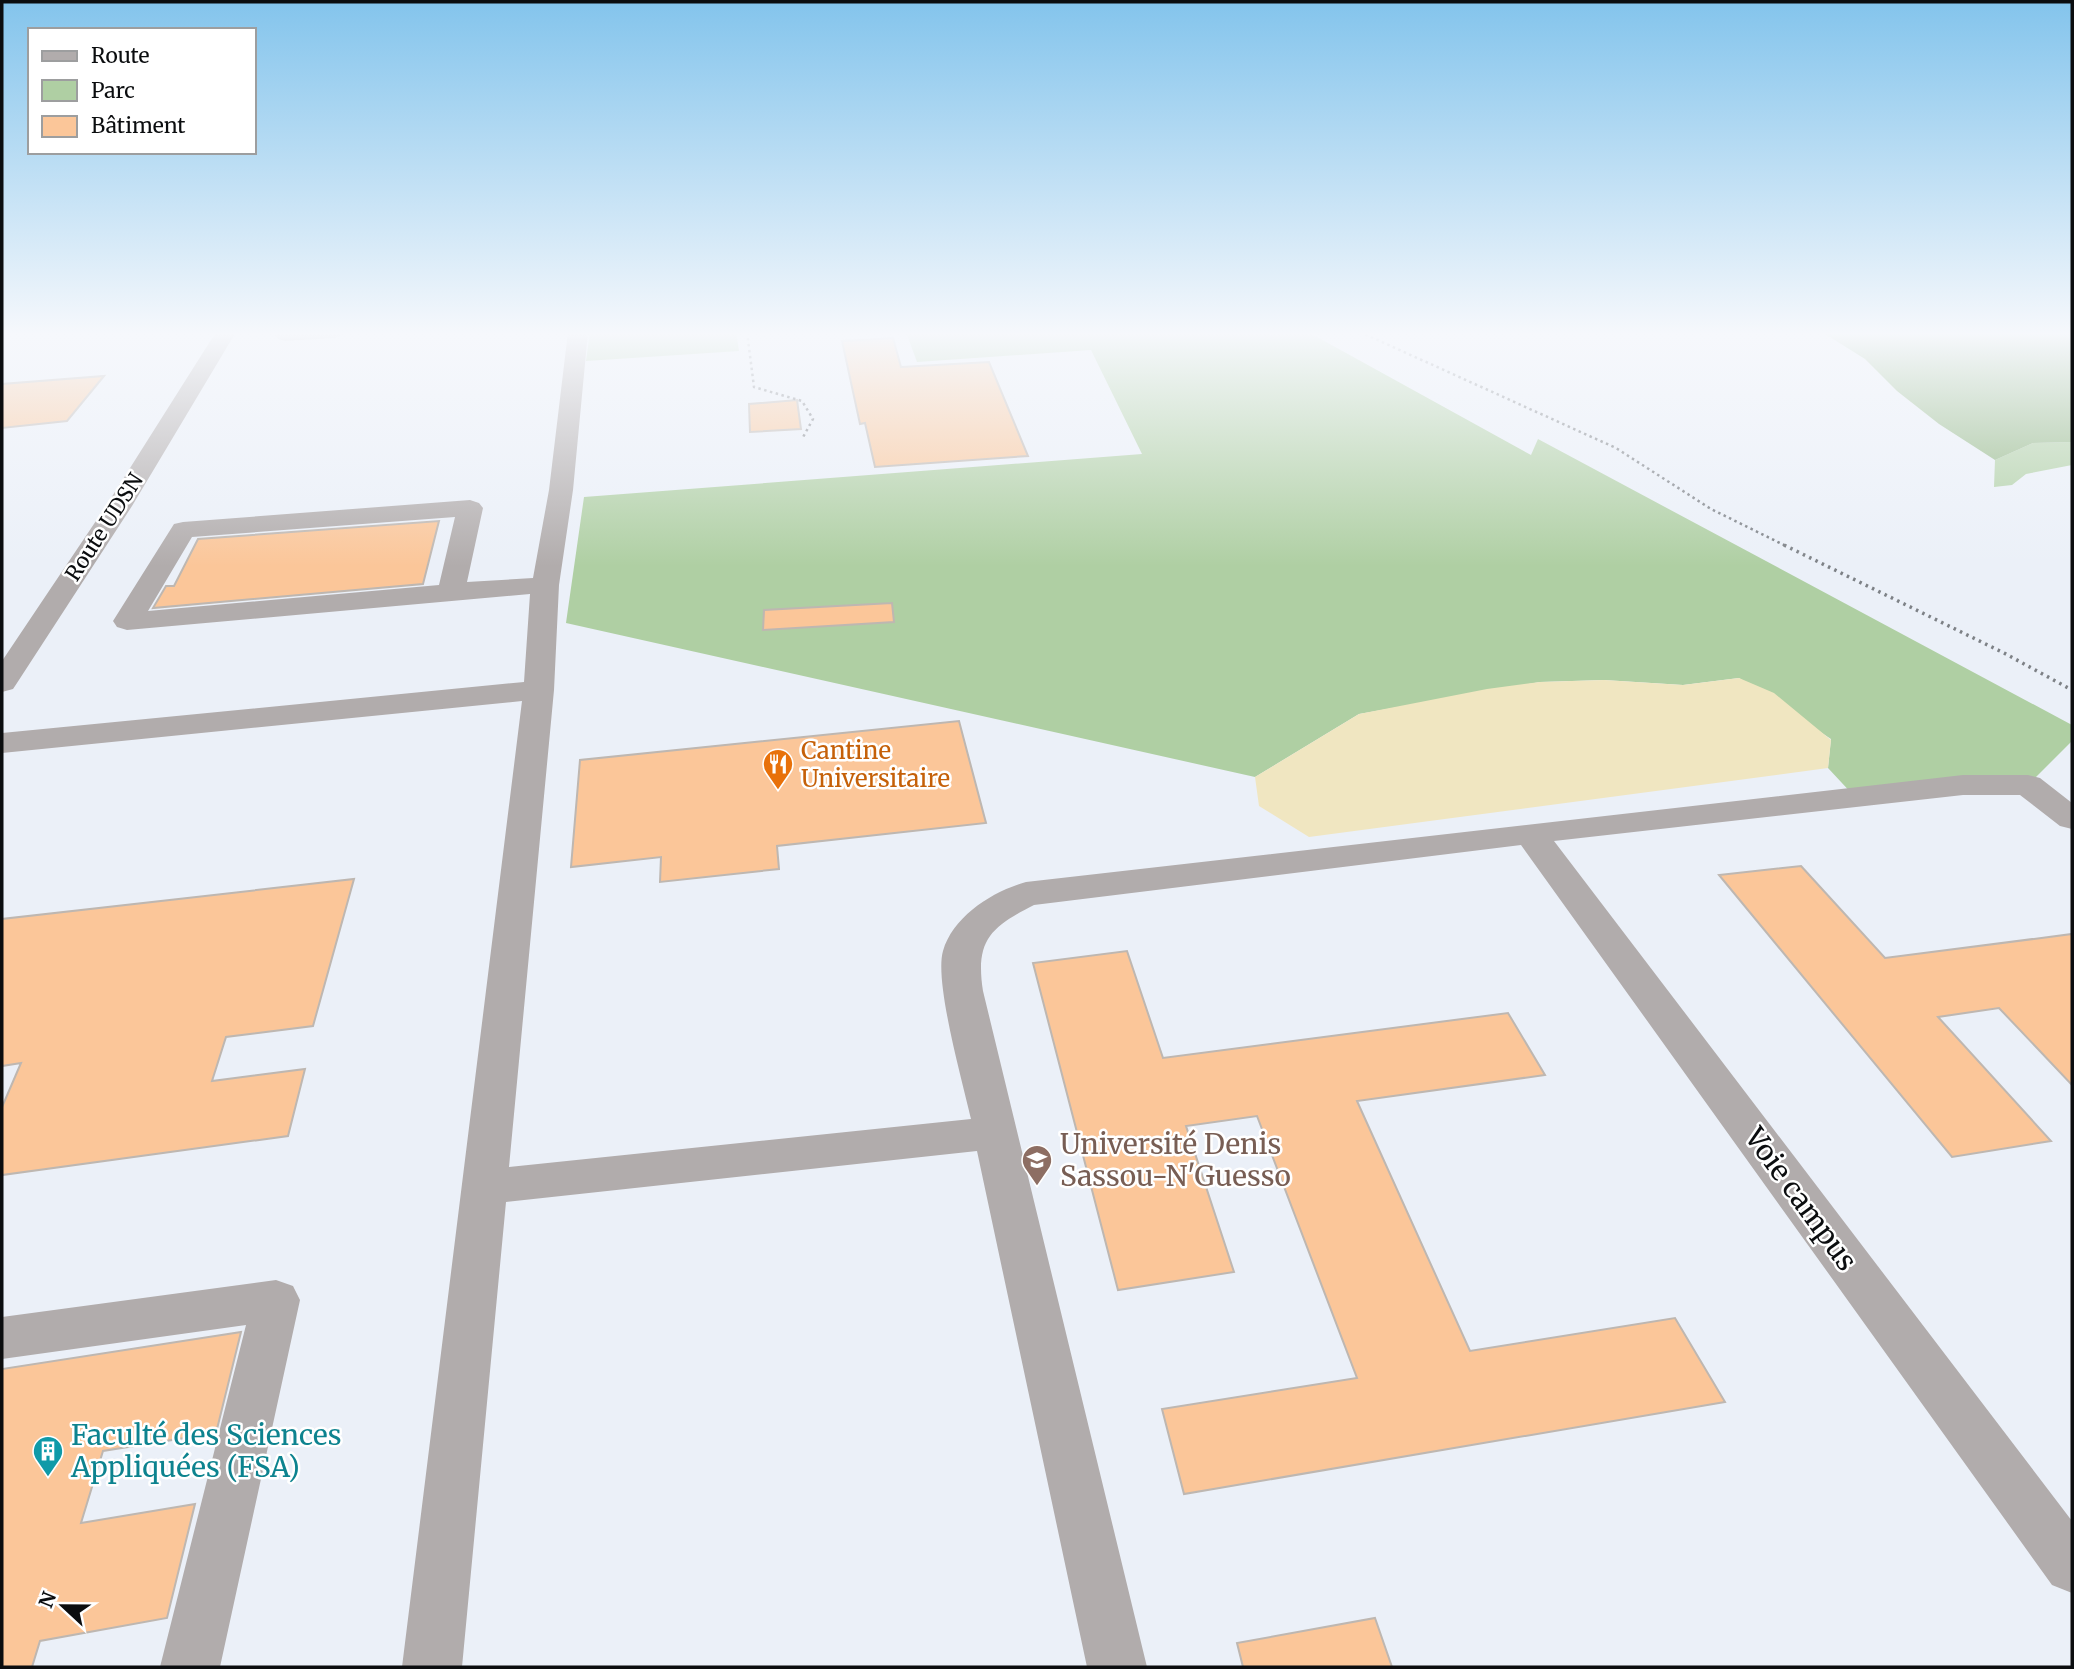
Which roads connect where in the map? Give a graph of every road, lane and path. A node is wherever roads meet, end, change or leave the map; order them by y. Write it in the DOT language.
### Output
graph roads {
  1 [pos="178,410"];
  2 [pos="570,410"];
  3 [pos="807,410"];
  4 [pos="1532,410"];
  5 [pos="802,439"];
  6 [pos="545,585"];
  7 [pos="451,592"];
  8 [pos="2,683"];
  9 [pos="539,690"];
  10 [pos="2072,690"];
  11 [pos="2,743"];
  12 [pos="2072,819"];
  13 [pos="1530,833"];
  14 [pos="996,1133"];
  15 [pos="485,1186"];
  16 [pos="2,1338"];
  17 [pos="2072,1566"];
  18 [pos="190,1667"];
  19 [pos="432,1667"];
  20 [pos="1117,1667"];
  1 -- 8 [label="street, Route UDSN"];
  2 -- 6 [label="street"];
  3 -- 5 [label="path"];
  4 -- 10 [label="path"];
  6 -- 7 [label="street"];
  6 -- 9 [label="street"];
  7 -- 7 [label="street"];
  9 -- 11 [label="street"];
  9 -- 15 [label="street"];
  12 -- 13 [label="street"];
  13 -- 14 [label="street"];
  13 -- 17 [label="street, Voie campus"];
  14 -- 15 [label="street"];
  14 -- 20 [label="street"];
  15 -- 19 [label="street"];
  16 -- 18 [label="street"];
}
